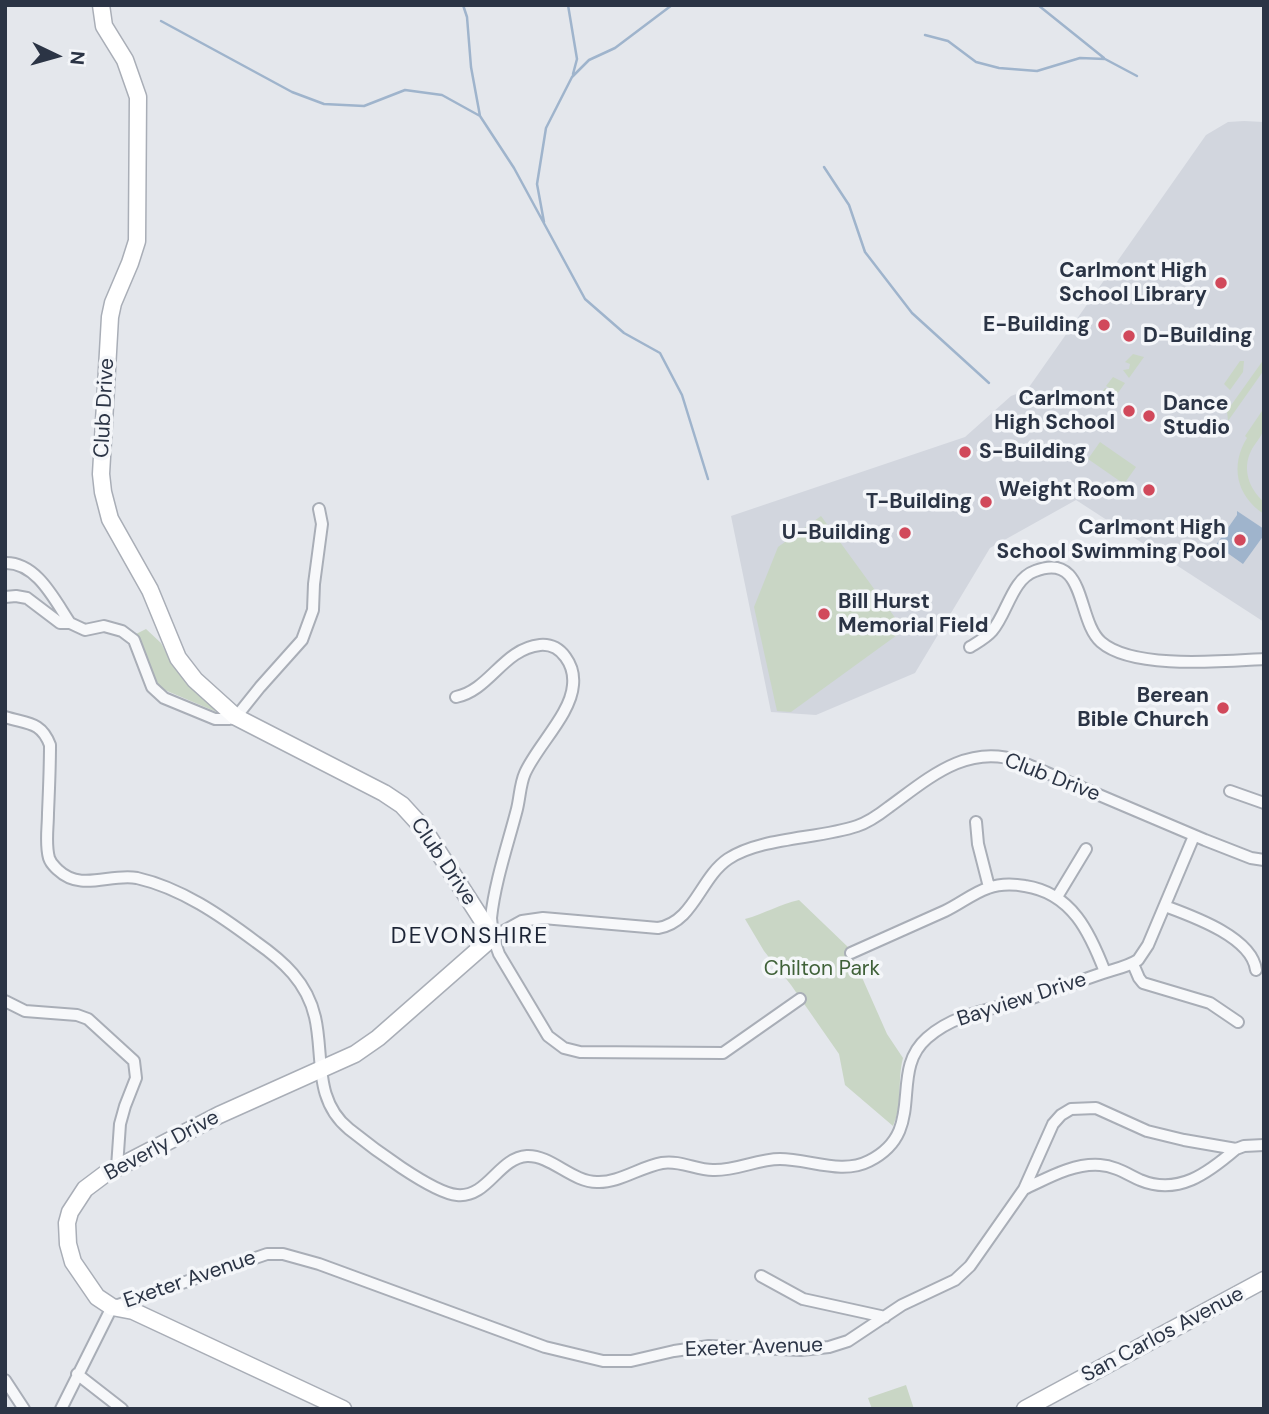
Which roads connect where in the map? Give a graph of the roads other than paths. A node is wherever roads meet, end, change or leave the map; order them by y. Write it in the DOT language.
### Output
graph roads {
  1 [pos="101,5"];
  2 [pos="319,509"];
  3 [pos="5,563"];
  4 [pos="5,597"];
  5 [pos="70,623"];
  6 [pos="970,646"];
  7 [pos="1264,659"];
  8 [pos="456,697"];
  9 [pos="5,717"];
  10 [pos="236,717"];
  11 [pos="1230,791"];
  12 [pos="1264,803"];
  13 [pos="976,822"];
  14 [pos="1194,836"];
  15 [pos="1086,849"];
  16 [pos="1264,860"];
  17 [pos="989,887"];
  18 [pos="1057,897"];
  19 [pos="1165,906"];
  20 [pos="493,937"];
  21 [pos="851,953"];
  22 [pos="1133,964"];
  23 [pos="1256,970"];
  24 [pos="1105,972"];
  25 [pos="800,999"];
  26 [pos="5,1001"];
  27 [pos="1238,1022"];
  28 [pos="319,1071"];
  29 [pos="1264,1145"];
  30 [pos="1236,1149"];
  31 [pos="117,1167"];
  32 [pos="1024,1189"];
  33 [pos="761,1276"];
  34 [pos="1263,1284"];
  35 [pos="112,1307"];
  36 [pos="885,1317"];
  37 [pos="77,1374"];
  38 [pos="5,1380"];
  39 [pos="24,1409"];
  40 [pos="61,1409"];
  41 [pos="122,1409"];
  42 [pos="343,1409"];
  43 [pos="1025,1409"];
  1 -- 10 [label="street, Club Drive"];
  2 -- 10 [label="street"];
  3 -- 5 [label="street"];
  4 -- 5 [label="street"];
  5 -- 10 [label="street"];
  6 -- 7 [label="street"];
  8 -- 20 [label="street"];
  9 -- 28 [label="street, Bayview Drive"];
  10 -- 20 [label="street, Club Drive"];
  11 -- 12 [label="street"];
  13 -- 17 [label="street"];
  14 -- 16 [label="street, Club Drive"];
  14 -- 19 [label="street"];
  14 -- 20 [label="street, Club Drive"];
  15 -- 18 [label="street"];
  17 -- 18 [label="street"];
  17 -- 21 [label="street"];
  18 -- 24 [label="street"];
  19 -- 22 [label="street"];
  19 -- 23 [label="street"];
  20 -- 25 [label="street"];
  20 -- 28 [label="street, Beverly Drive"];
  22 -- 24 [label="street, Bayview Drive"];
  22 -- 27 [label="street"];
  24 -- 28 [label="street, Bayview Drive"];
  26 -- 31 [label="street"];
  28 -- 31 [label="street, Beverly Drive"];
  29 -- 30 [label="street, Exeter Avenue"];
  30 -- 32 [label="street"];
  30 -- 32 [label="street, Exeter Avenue"];
  31 -- 35 [label="street, Beverly Drive"];
  32 -- 36 [label="street, Exeter Avenue"];
  33 -- 36 [label="street"];
  34 -- 43 [label="street, San Carlos Avenue"];
  35 -- 36 [label="street, Exeter Avenue"];
  35 -- 37 [label="street"];
  35 -- 42 [label="street, Beverly Drive"];
  37 -- 40 [label="street"];
  37 -- 41 [label="street"];
  38 -- 39 [label="street"];
}
